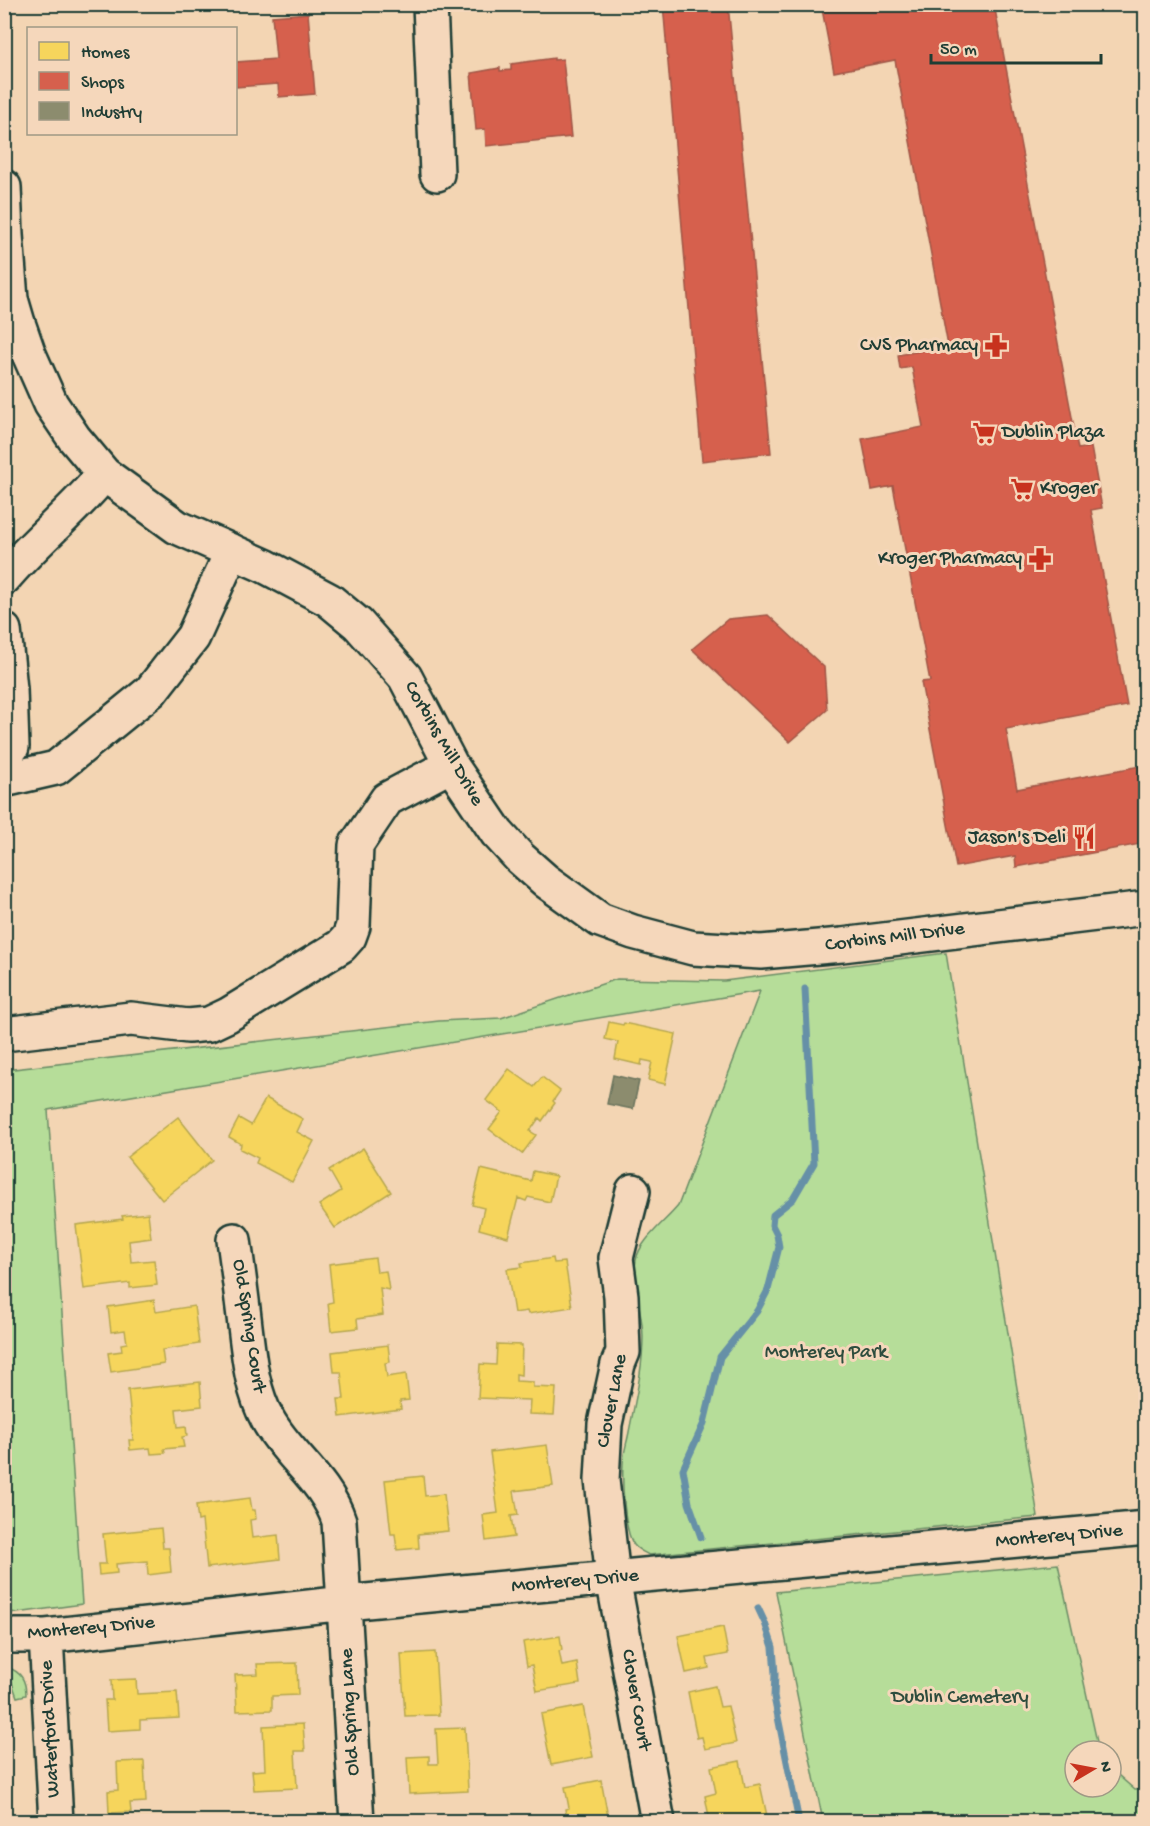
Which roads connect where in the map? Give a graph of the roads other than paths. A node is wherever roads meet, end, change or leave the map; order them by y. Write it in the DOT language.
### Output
graph roads {
  1 [pos="430,4"];
  2 [pos="437,174"];
  3 [pos="4,187"];
  4 [pos="104,474"];
  5 [pos="232,551"];
  6 [pos="4,578"];
  7 [pos="4,630"];
  8 [pos="12,747"];
  9 [pos="451,765"];
  10 [pos="4,780"];
  11 [pos="1146,908"];
  12 [pos="4,1034"];
  13 [pos="633,1191"];
  14 [pos="234,1240"];
  15 [pos="1146,1528"];
  16 [pos="613,1578"];
  17 [pos="345,1603"];
  18 [pos="4,1636"];
  19 [pos="46,1636"];
  20 [pos="56,1821"];
  21 [pos="357,1821"];
  22 [pos="658,1821"];
  1 -- 2 [label="street"];
  3 -- 4 [label="street, Corbins Mill Drive"];
  4 -- 5 [label="street, Corbins Mill Drive"];
  4 -- 6 [label="street"];
  5 -- 9 [label="street, Corbins Mill Drive"];
  5 -- 10 [label="street"];
  7 -- 8 [label="street"];
  9 -- 11 [label="street, Corbins Mill Drive"];
  9 -- 12 [label="street"];
  13 -- 16 [label="street, Clover Lane"];
  14 -- 17 [label="street, Old Spring Court"];
  15 -- 16 [label="street, Monterey Drive"];
  16 -- 17 [label="street, Monterey Drive"];
  16 -- 22 [label="street, Clover Court"];
  17 -- 19 [label="street, Monterey Drive"];
  17 -- 21 [label="street, Old Spring Lane"];
  18 -- 19 [label="street, Monterey Drive"];
  19 -- 20 [label="street, Waterford Drive"];
}
